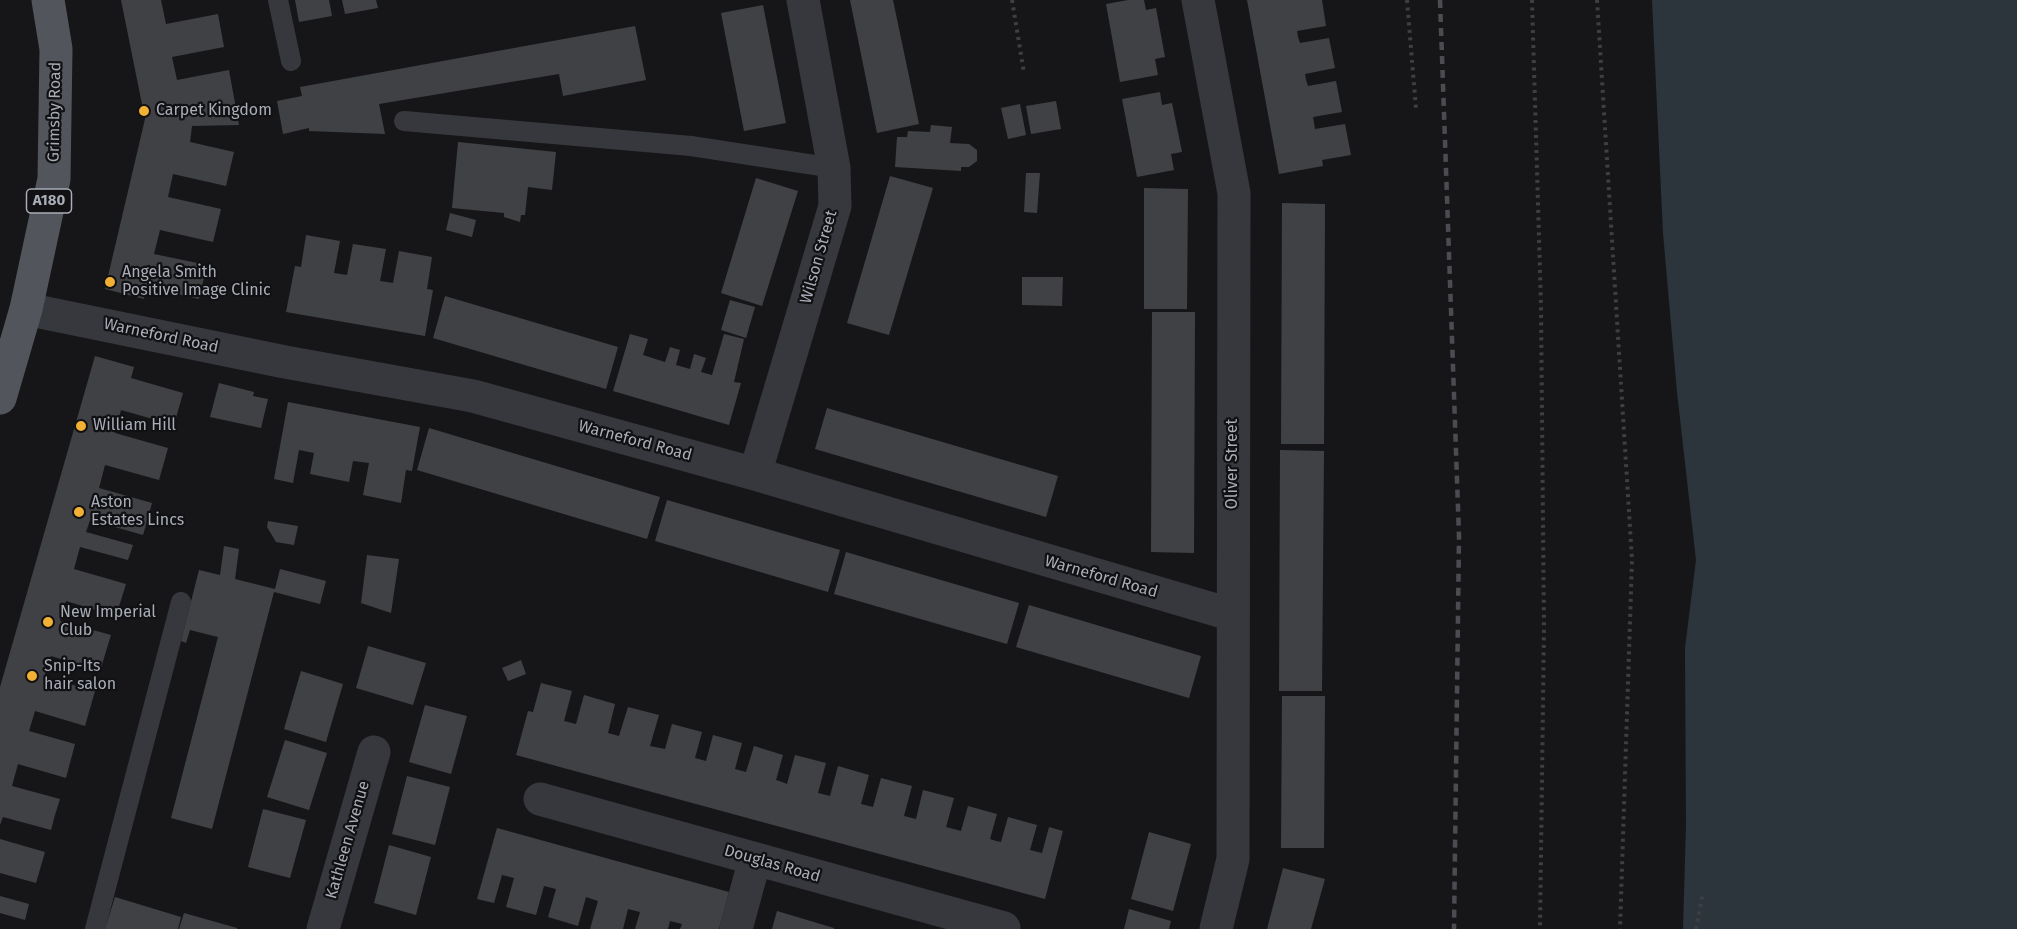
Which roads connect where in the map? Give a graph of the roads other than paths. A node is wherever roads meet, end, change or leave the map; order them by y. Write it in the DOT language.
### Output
graph roads {
  1 [pos="48,0"];
  2 [pos="278,0"];
  3 [pos="803,0"];
  4 [pos="1198,0"];
  5 [pos="291,61"];
  6 [pos="404,121"];
  7 [pos="834,168"];
  8 [pos="26,309"];
  9 [pos="0,398"];
  10 [pos="755,474"];
  11 [pos="181,602"];
  12 [pos="1233,615"];
  13 [pos="374,752"];
  14 [pos="540,799"];
  15 [pos="755,859"];
  16 [pos="1004,928"];
  17 [pos="95,929"];
  18 [pos="323,929"];
  19 [pos="736,929"];
  20 [pos="1216,929"];
  1 -- 8 [label="main road, Grimsby Road / A180"];
  2 -- 5 [label="lane"];
  3 -- 7 [label="street, Wilson Street"];
  4 -- 12 [label="street, Oliver Street"];
  6 -- 7 [label="lane"];
  7 -- 10 [label="street, Wilson Street"];
  8 -- 9 [label="main road, Grimsby Road / A180"];
  8 -- 10 [label="street, Warneford Road"];
  10 -- 12 [label="street, Warneford Road"];
  11 -- 17 [label="lane"];
  12 -- 20 [label="street, Oliver Street"];
  13 -- 18 [label="street, Kathleen Avenue"];
  14 -- 15 [label="street, Douglas Road"];
  15 -- 16 [label="street, Douglas Road"];
  15 -- 19 [label="street"];
}
